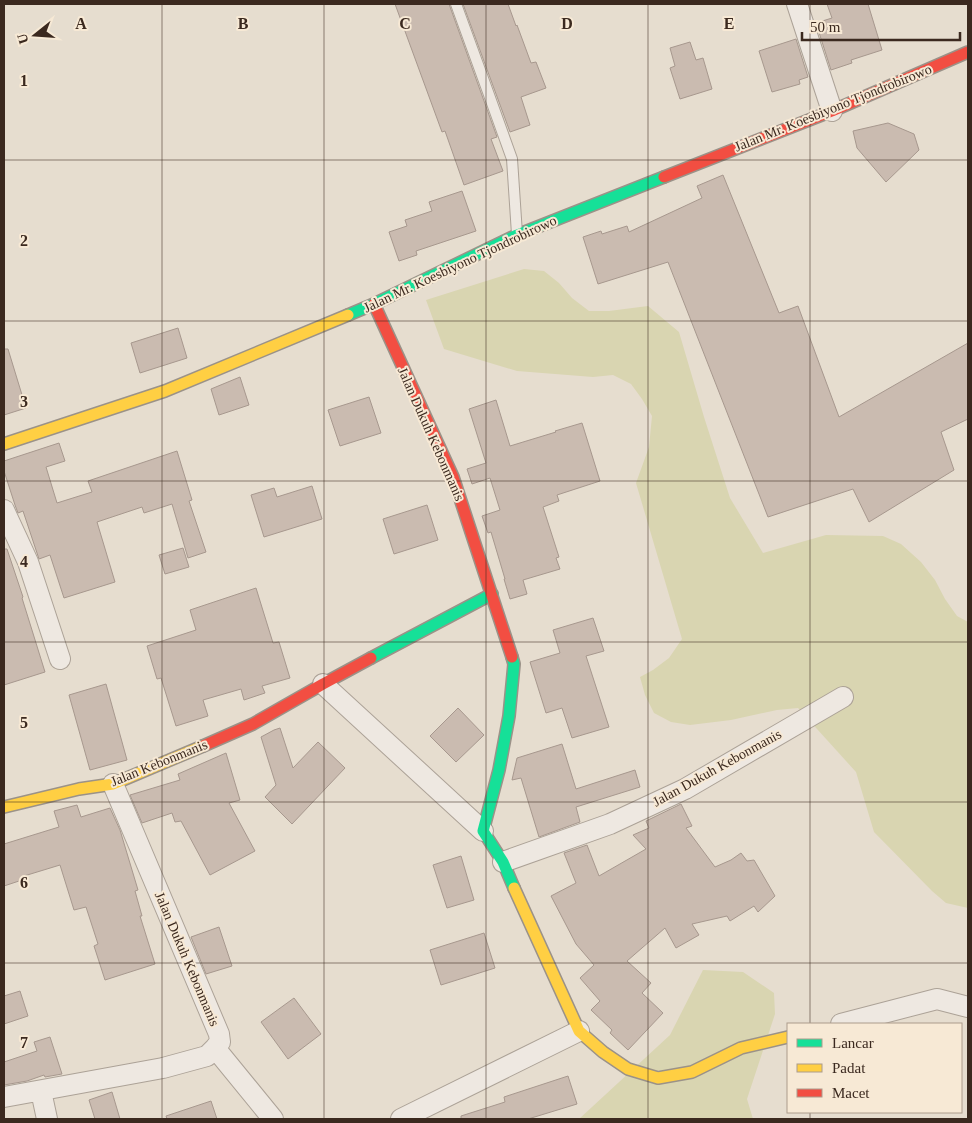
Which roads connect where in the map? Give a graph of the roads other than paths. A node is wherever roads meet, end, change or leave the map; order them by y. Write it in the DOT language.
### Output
graph roads {
  1 [pos="456,4"];
  2 [pos="797,4"];
  3 [pos="968,52"];
  4 [pos="832,111"];
  5 [pos="517,235"];
  6 [pos="374,304"];
  7 [pos="4,444"];
  8 [pos="4,510"];
  9 [pos="492,594"];
  10 [pos="60,659"];
  11 [pos="323,684"];
  12 [pos="843,697"];
  13 [pos="113,784"];
  14 [pos="4,807"];
  15 [pos="483,831"];
  16 [pos="503,862"];
  17 [pos="968,1007"];
  18 [pos="845,1023"];
  19 [pos="580,1031"];
  20 [pos="787,1037"];
  21 [pos="216,1048"];
  22 [pos="41,1091"];
  23 [pos="4,1097"];
  24 [pos="48,1119"];
  25 [pos="273,1119"];
  26 [pos="401,1119"];
  1 -- 5 [label="lane"];
  2 -- 4 [label="street"];
  3 -- 4 [label="street, Jalan Mr. Koesbiyono Tjondrobirowo"];
  4 -- 5 [label="street, Jalan Mr. Koesbiyono Tjondrobirowo"];
  5 -- 6 [label="street, Jalan Mr. Koesbiyono Tjondrobirowo"];
  6 -- 7 [label="street, Jalan Mr. Koesbiyono Tjondrobirowo"];
  6 -- 9 [label="street, Jalan Dukuh Kebonmanis"];
  8 -- 10 [label="street"];
  9 -- 11 [label="street"];
  9 -- 15 [label="street, Jalan Dukuh Kebonmanis"];
  11 -- 13 [label="street, Jalan Kebonmanis"];
  11 -- 15 [label="street"];
  12 -- 16 [label="street, Jalan Dukuh Kebonmanis"];
  13 -- 14 [label="street, Jalan Kebonmanis"];
  13 -- 21 [label="street, Jalan Dukuh Kebonmanis"];
  15 -- 16 [label="street"];
  16 -- 19 [label="street"];
  17 -- 18 [label="street"];
  19 -- 20 [label="street"];
  19 -- 26 [label="street"];
  21 -- 22 [label="street"];
  21 -- 25 [label="street"];
  22 -- 23 [label="street"];
  22 -- 24 [label="street"];
}
